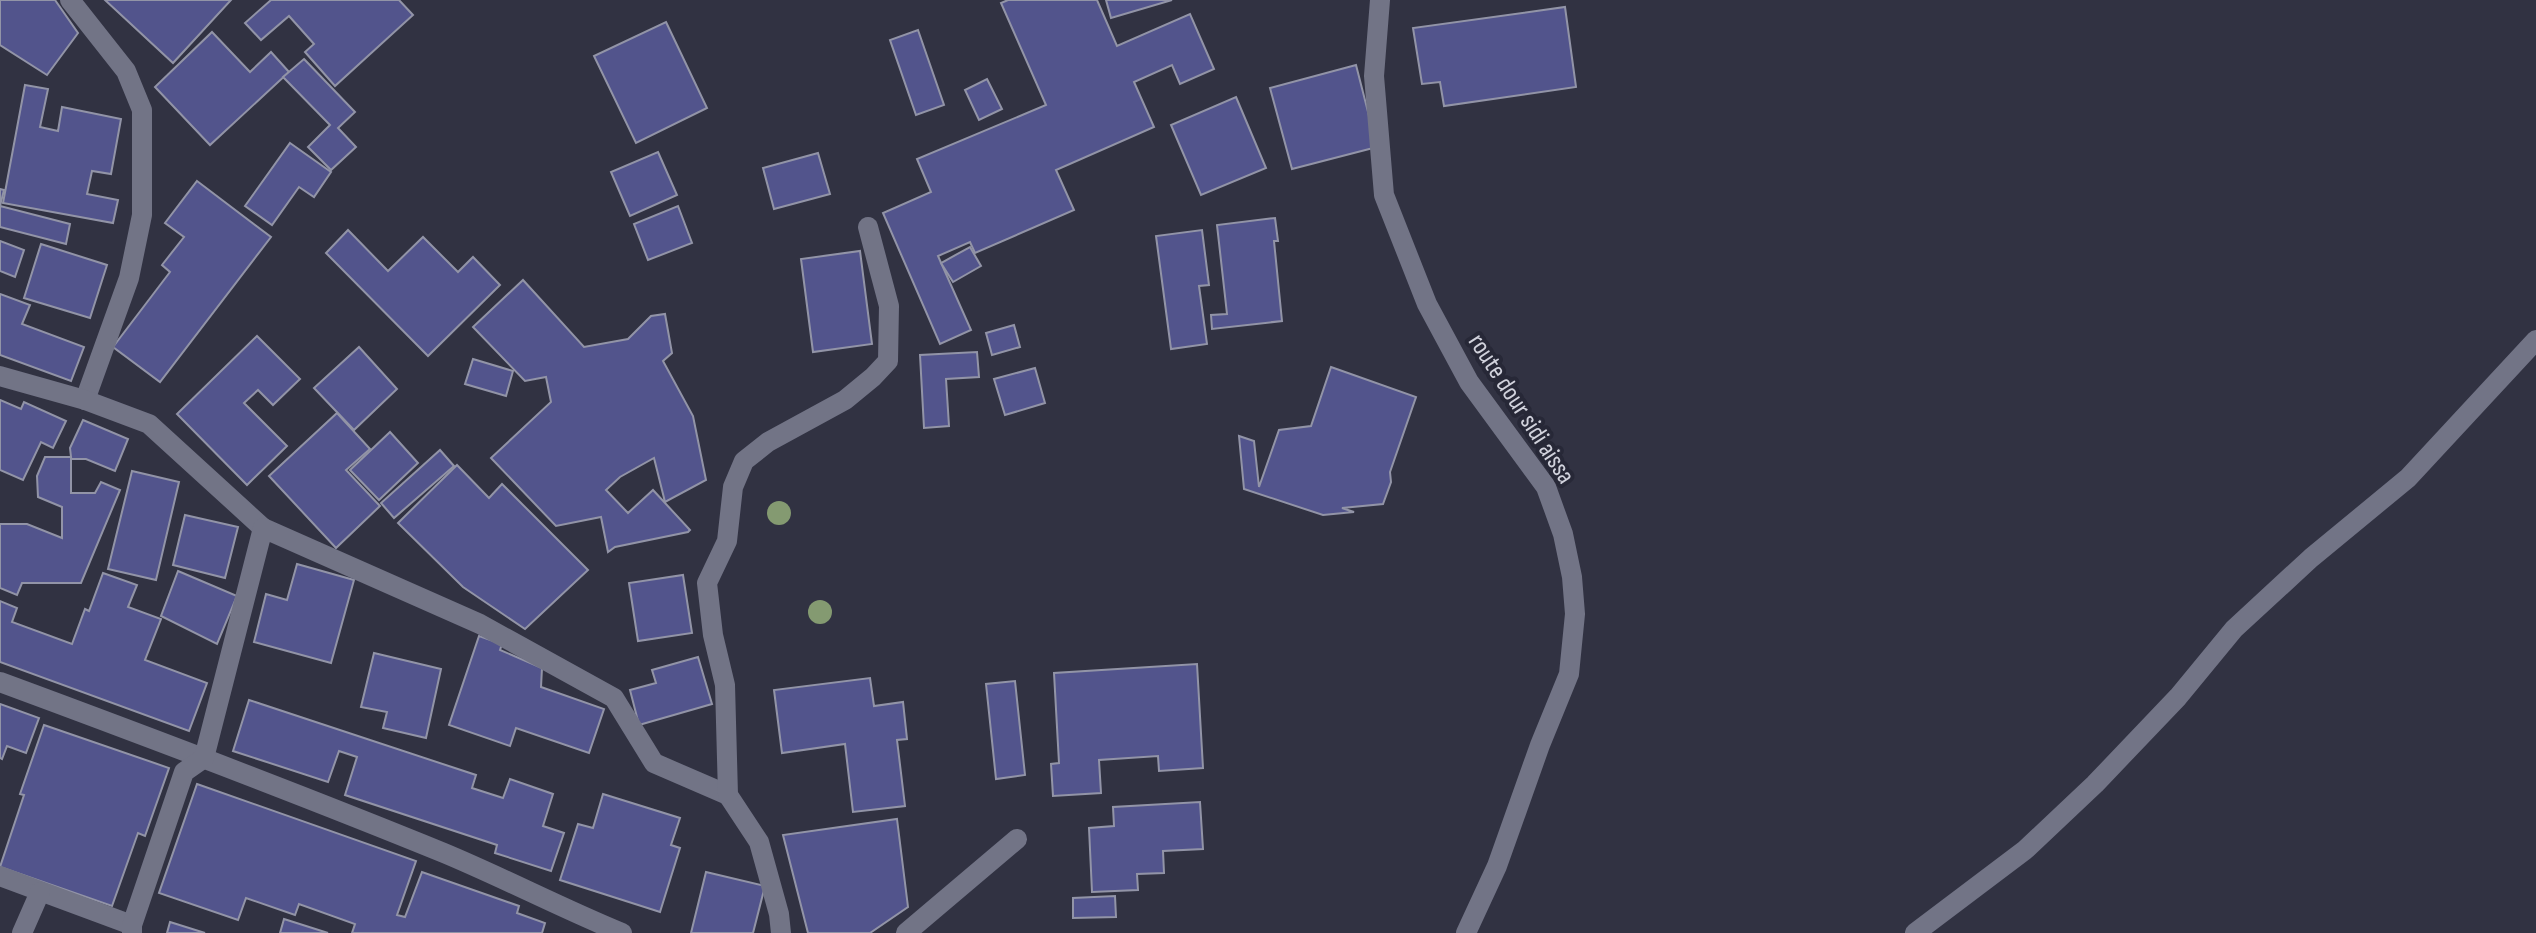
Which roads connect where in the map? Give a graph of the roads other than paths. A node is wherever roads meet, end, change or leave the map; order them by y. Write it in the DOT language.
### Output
graph roads {
  1 [pos="70,0"];
  2 [pos="1380,0"];
  3 [pos="868,227"];
  4 [pos="2536,340"];
  5 [pos="0,376"];
  6 [pos="85,400"];
  7 [pos="263,528"];
  8 [pos="0,682"];
  9 [pos="204,758"];
  10 [pos="728,795"];
  11 [pos="1017,839"];
  12 [pos="0,876"];
  13 [pos="40,892"];
  14 [pos="132,929"];
  15 [pos="22,933"];
  16 [pos="622,933"];
  17 [pos="781,933"];
  18 [pos="906,933"];
  19 [pos="1466,933"];
  20 [pos="1915,933"];
  1 -- 6 [label="street"];
  2 -- 19 [label="street, route dour sidi aissa"];
  3 -- 10 [label="street"];
  4 -- 20 [label="street"];
  5 -- 6 [label="street"];
  6 -- 7 [label="street"];
  7 -- 9 [label="street"];
  7 -- 10 [label="street"];
  8 -- 9 [label="street"];
  9 -- 14 [label="street"];
  9 -- 16 [label="street"];
  10 -- 17 [label="street"];
  11 -- 18 [label="street"];
  12 -- 13 [label="street"];
  13 -- 14 [label="street"];
  13 -- 15 [label="street"];
}
